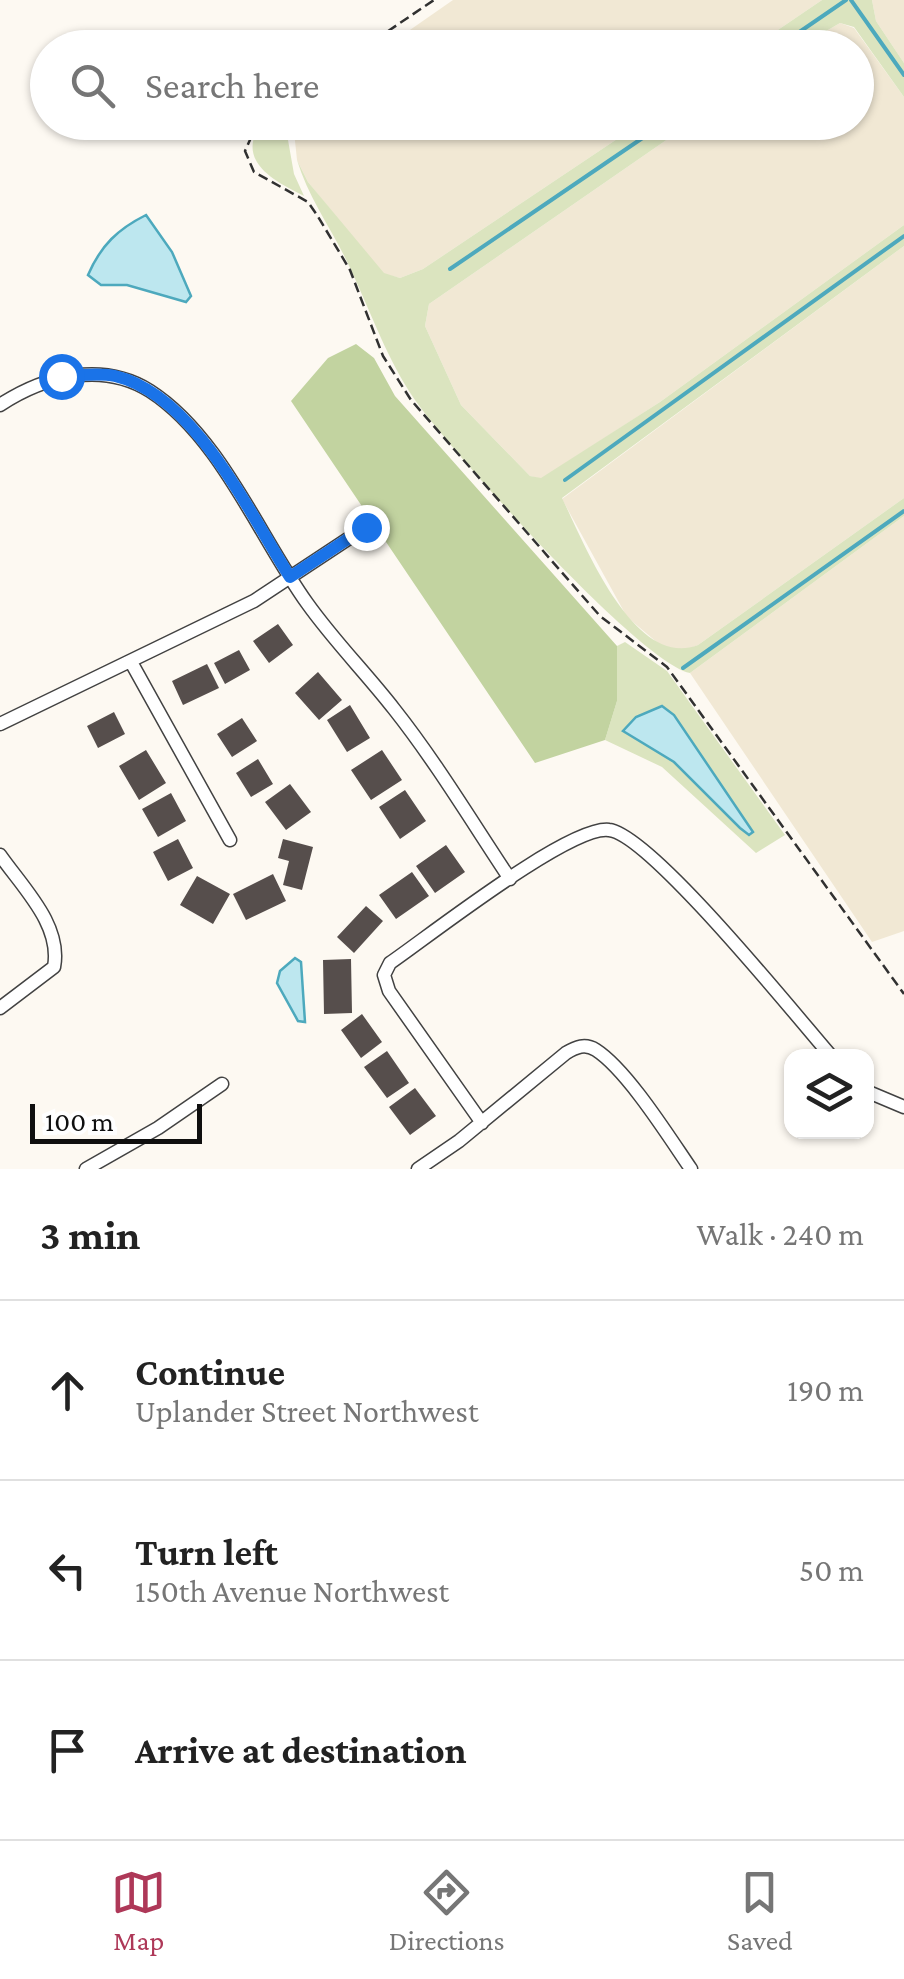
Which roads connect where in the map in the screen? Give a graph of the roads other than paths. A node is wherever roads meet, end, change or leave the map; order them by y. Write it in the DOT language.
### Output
graph roads {
  1 [pos="0,405"];
  2 [pos="366,527"];
  3 [pos="290,577"];
  4 [pos="131,662"];
  5 [pos="0,724"];
  6 [pos="230,840"];
  7 [pos="0,855"];
  8 [pos="510,879"];
  9 [pos="0,1008"];
  10 [pos="825,1049"];
  11 [pos="222,1084"];
  12 [pos="874,1094"];
  13 [pos="904,1107"];
  14 [pos="482,1123"];
  15 [pos="86,1169"];
  16 [pos="418,1169"];
  17 [pos="691,1169"];
  1 -- 3 [label="street"];
  2 -- 3 [label="street"];
  3 -- 4 [label="street"];
  3 -- 8 [label="street"];
  4 -- 5 [label="street"];
  4 -- 6 [label="street"];
  7 -- 9 [label="street"];
  8 -- 10 [label="street"];
  8 -- 14 [label="street"];
  11 -- 15 [label="street"];
  12 -- 13 [label="street"];
  14 -- 16 [label="street"];
  14 -- 17 [label="street"];
}
